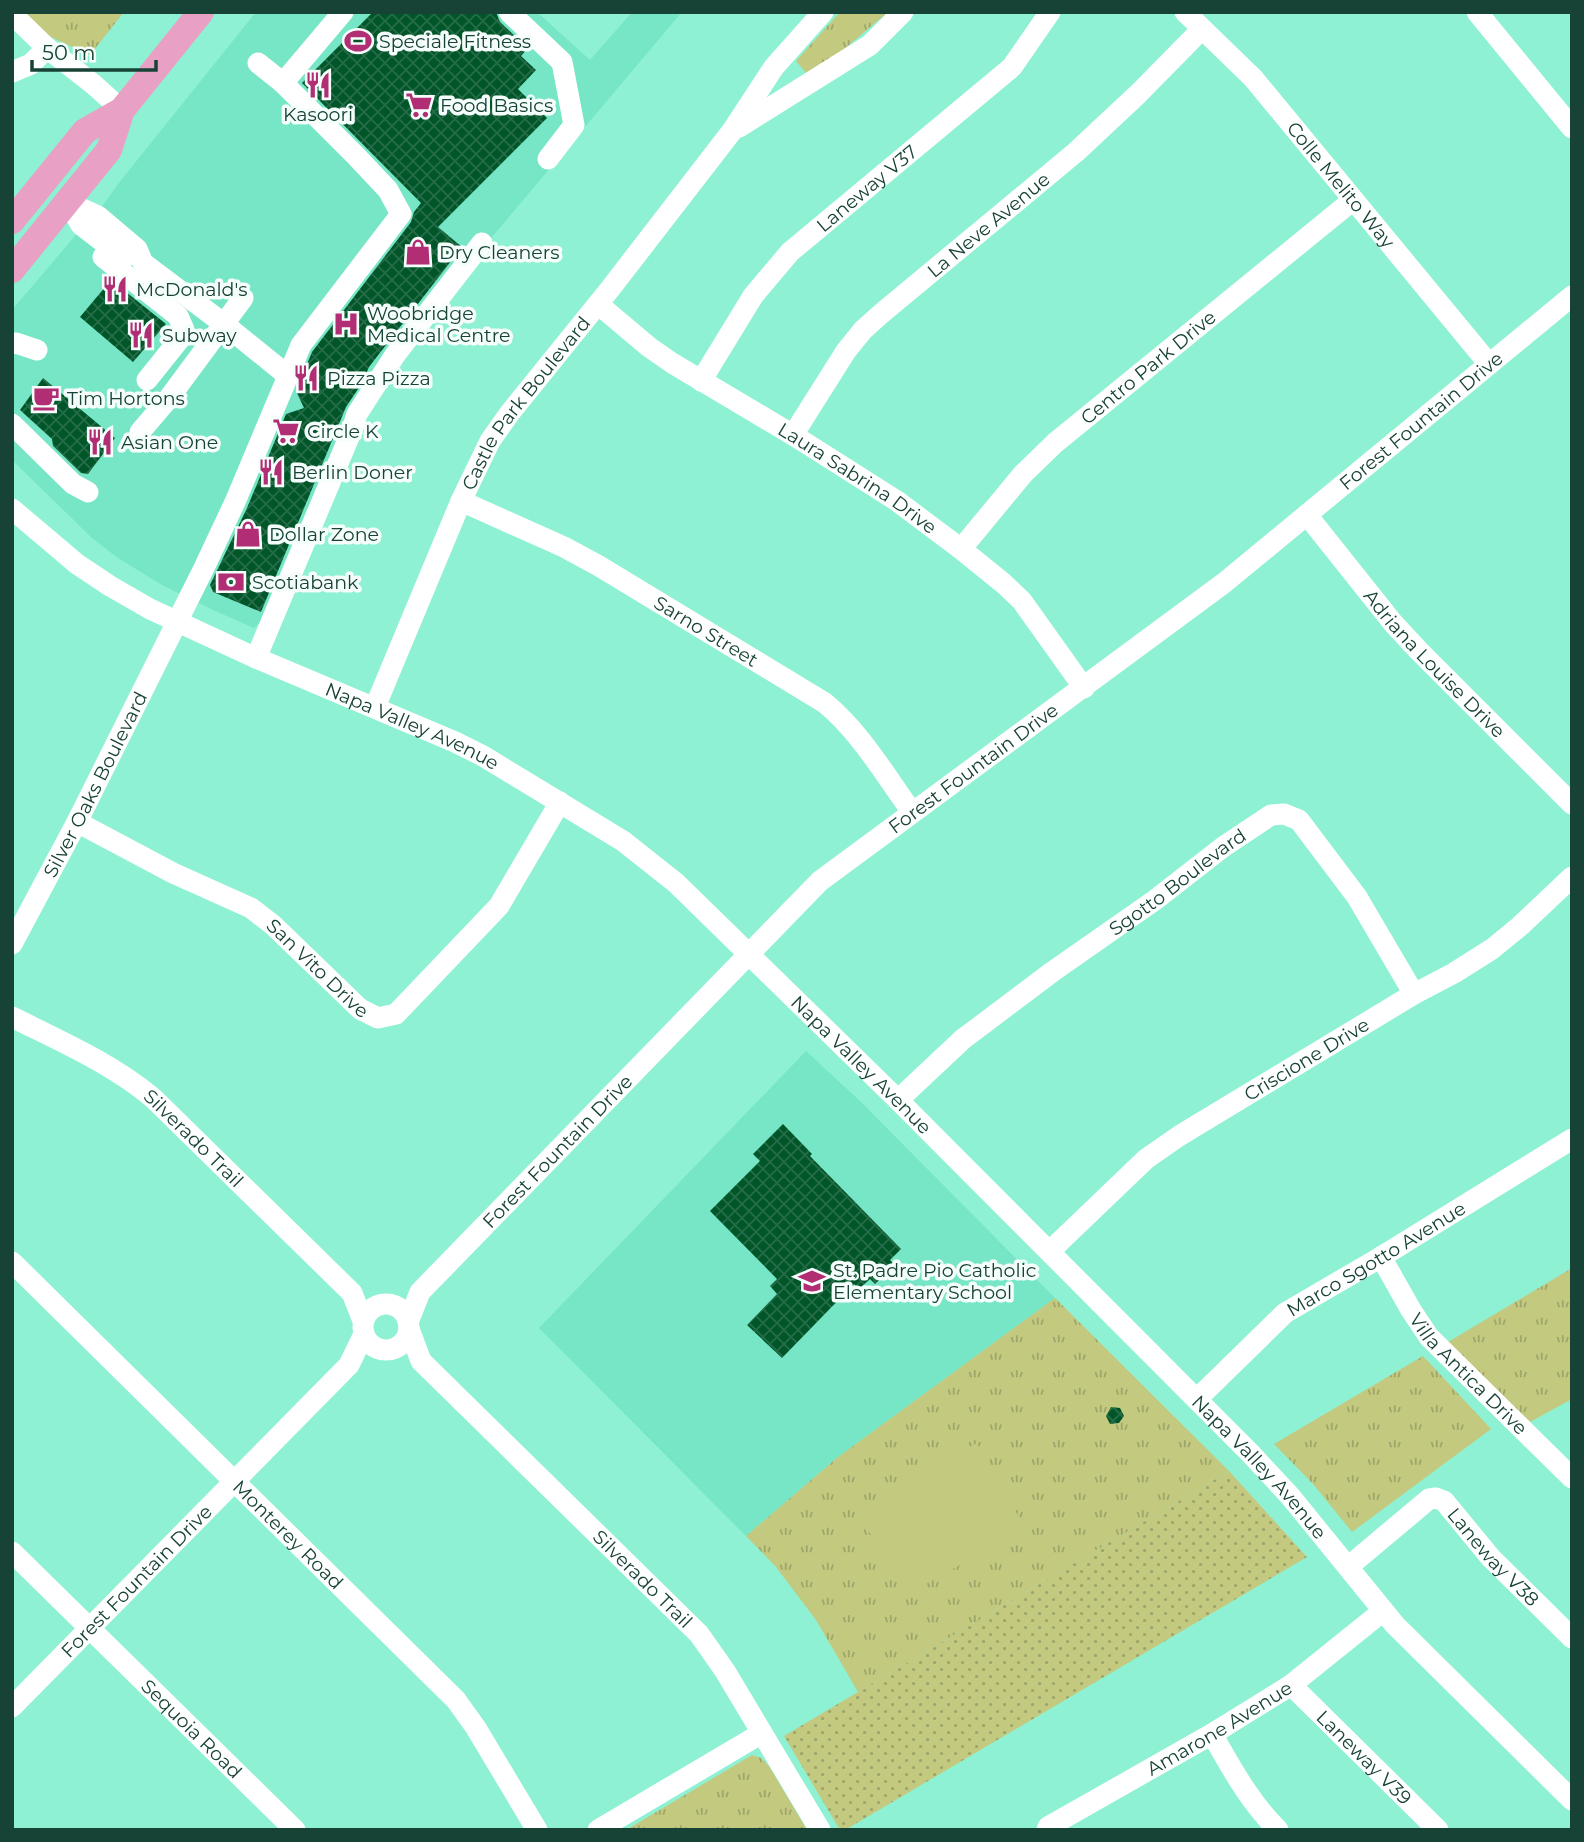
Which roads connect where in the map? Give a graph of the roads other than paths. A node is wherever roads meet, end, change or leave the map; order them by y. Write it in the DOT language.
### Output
graph roads {
  1 [pos="201,12"];
  2 [pos="343,12"];
  3 [pos="509,12"];
  4 [pos="823,12"];
  5 [pos="903,12"];
  6 [pos="1050,12"];
  7 [pos="1185,12"];
  8 [pos="1477,12"];
  9 [pos="12,14"];
  10 [pos="1202,29"];
  11 [pos="47,48"];
  12 [pos="258,63"];
  13 [pos="12,72"];
  14 [pos="283,83"];
  15 [pos="122,110"];
  16 [pos="1572,128"];
  17 [pos="732,131"];
  18 [pos="548,159"];
  19 [pos="1353,200"];
  20 [pos="67,202"];
  21 [pos="12,222"];
  22 [pos="482,243"];
  23 [pos="103,257"];
  24 [pos="12,270"];
  25 [pos="1572,296"];
  26 [pos="243,298"];
  27 [pos="598,304"];
  28 [pos="224,324"];
  29 [pos="12,344"];
  30 [pos="37,350"];
  31 [pos="1489,364"];
  32 [pos="287,376"];
  33 [pos="147,380"];
  34 [pos="701,381"];
  35 [pos="12,424"];
  36 [pos="140,432"];
  37 [pos="793,435"];
  38 [pos="88,492"];
  39 [pos="461,501"];
  40 [pos="12,509"];
  41 [pos="1307,515"];
  42 [pos="961,549"];
  43 [pos="177,622"];
  44 [pos="256,657"];
  45 [pos="1084,688"];
  46 [pos="375,707"];
  47 [pos="560,802"];
  48 [pos="1572,804"];
  49 [pos="912,812"];
  50 [pos="77,822"];
  51 [pos="1572,877"];
  52 [pos="12,944"];
  53 [pos="748,954"];
  54 [pos="1414,994"];
  55 [pos="12,1017"];
  56 [pos="898,1100"];
  57 [pos="1572,1139"];
  58 [pos="1050,1251"];
  59 [pos="1381,1257"];
  60 [pos="12,1262"];
  61 [pos="420,1292"];
  62 [pos="352,1293"];
  63 [pos="386,1304"];
  64 [pos="408,1325"];
  65 [pos="363,1328"];
  66 [pos="386,1350"];
  67 [pos="421,1361"];
  68 [pos="349,1365"];
  69 [pos="1196,1399"];
  70 [pos="1572,1478"];
  71 [pos="235,1481"];
  72 [pos="12,1552"];
  73 [pos="1348,1567"];
  74 [pos="1383,1611"];
  75 [pos="91,1628"];
  76 [pos="1572,1638"];
  77 [pos="1291,1685"];
  78 [pos="12,1707"];
  79 [pos="762,1733"];
  80 [pos="1212,1734"];
  81 [pos="1572,1800"];
  82 [pos="295,1830"];
  83 [pos="537,1830"];
  84 [pos="598,1830"];
  85 [pos="820,1830"];
  86 [pos="1047,1830"];
  87 [pos="1278,1830"];
  88 [pos="1438,1830"];
  1 -- 15 [label="main road"];
  2 -- 14 [label="street"];
  3 -- 18 [label="street"];
  4 -- 17 [label="street, Castle Park Boulevard"];
  5 -- 17 [label="street, Castle Park Boulevard"];
  6 -- 34 [label="street, Laneway V37"];
  7 -- 10 [label="street, Colle Melito Way"];
  8 -- 16 [label="street"];
  9 -- 11 [label="street"];
  10 -- 19 [label="street, Colle Melito Way"];
  10 -- 37 [label="street, La Neve Avenue"];
  11 -- 13 [label="street"];
  11 -- 15 [label="street"];
  12 -- 14 [label="street"];
  14 -- 32 [label="street, Silver Oaks Boulevard"];
  15 -- 20 [label="main road"];
  15 -- 21 [label="main road"];
  17 -- 27 [label="street, Castle Park Boulevard"];
  19 -- 31 [label="street, Colle Melito Way"];
  19 -- 42 [label="street, Centro Park Drive"];
  20 -- 24 [label="main road"];
  20 -- 28 [label="street"];
  22 -- 44 [label="street"];
  23 -- 33 [label="street"];
  25 -- 31 [label="street, Forest Fountain Drive"];
  26 -- 28 [label="street"];
  27 -- 34 [label="street, Laura Sabrina Drive"];
  27 -- 39 [label="street, Castle Park Boulevard"];
  28 -- 32 [label="street"];
  28 -- 36 [label="street"];
  29 -- 30 [label="street"];
  31 -- 41 [label="street, Forest Fountain Drive"];
  32 -- 43 [label="street, Silver Oaks Boulevard"];
  34 -- 37 [label="street, Laura Sabrina Drive"];
  35 -- 38 [label="street"];
  37 -- 42 [label="street, Laura Sabrina Drive"];
  39 -- 46 [label="street, Castle Park Boulevard"];
  39 -- 49 [label="street, Sarno Street"];
  40 -- 43 [label="street, Napa Valley Avenue"];
  41 -- 45 [label="street, Forest Fountain Drive"];
  41 -- 48 [label="street, Adriana Louise Drive"];
  42 -- 45 [label="street, Laura Sabrina Drive"];
  43 -- 44 [label="street, Napa Valley Avenue"];
  43 -- 50 [label="street, Silver Oaks Boulevard"];
  44 -- 46 [label="street, Napa Valley Avenue"];
  45 -- 49 [label="street, Forest Fountain Drive"];
  46 -- 47 [label="street, Napa Valley Avenue"];
  47 -- 50 [label="street, San Vito Drive"];
  47 -- 53 [label="street, Napa Valley Avenue"];
  49 -- 53 [label="street, Forest Fountain Drive"];
  50 -- 52 [label="street, Silver Oaks Boulevard"];
  51 -- 54 [label="street, Criscione Drive"];
  53 -- 56 [label="street, Napa Valley Avenue"];
  53 -- 61 [label="street, Forest Fountain Drive"];
  54 -- 56 [label="street, Sgotto Boulevard"];
  54 -- 58 [label="street, Criscione Drive"];
  55 -- 62 [label="street, Silverado Trail"];
  56 -- 58 [label="street, Napa Valley Avenue"];
  57 -- 59 [label="street, Marco Sgotto Avenue"];
  58 -- 69 [label="street, Napa Valley Avenue"];
  59 -- 69 [label="street, Marco Sgotto Avenue"];
  59 -- 70 [label="street, Villa Antica Drive"];
  60 -- 71 [label="street, Monterey Road"];
  61 -- 63 [label="street, Forest Fountain Drive"];
  61 -- 64 [label="street, Forest Fountain Drive"];
  62 -- 63 [label="street, Silverado Trail"];
  62 -- 65 [label="street, Silverado Trail"];
  63 -- 64 [label="street"];
  63 -- 65 [label="street"];
  64 -- 66 [label="street"];
  64 -- 67 [label="street, Silverado Trail"];
  65 -- 66 [label="street"];
  65 -- 68 [label="street, Forest Fountain Drive"];
  66 -- 67 [label="street, Silverado Trail"];
  66 -- 68 [label="street, Forest Fountain Drive"];
  67 -- 79 [label="street, Silverado Trail"];
  68 -- 71 [label="street, Forest Fountain Drive"];
  69 -- 73 [label="street, Napa Valley Avenue"];
  71 -- 75 [label="street, Forest Fountain Drive"];
  71 -- 83 [label="street, Monterey Road"];
  72 -- 75 [label="street, Sequoia Road"];
  73 -- 74 [label="street, Napa Valley Avenue"];
  73 -- 76 [label="street, Laneway V38"];
  74 -- 77 [label="street, Amarone Avenue"];
  74 -- 81 [label="street, Napa Valley Avenue"];
  75 -- 78 [label="street, Forest Fountain Drive"];
  75 -- 82 [label="street, Sequoia Road"];
  77 -- 80 [label="street, Amarone Avenue"];
  77 -- 88 [label="street, Laneway V39"];
  79 -- 84 [label="street"];
  79 -- 85 [label="street, Silverado Trail"];
  80 -- 86 [label="street, Amarone Avenue"];
  80 -- 87 [label="street"];
}
